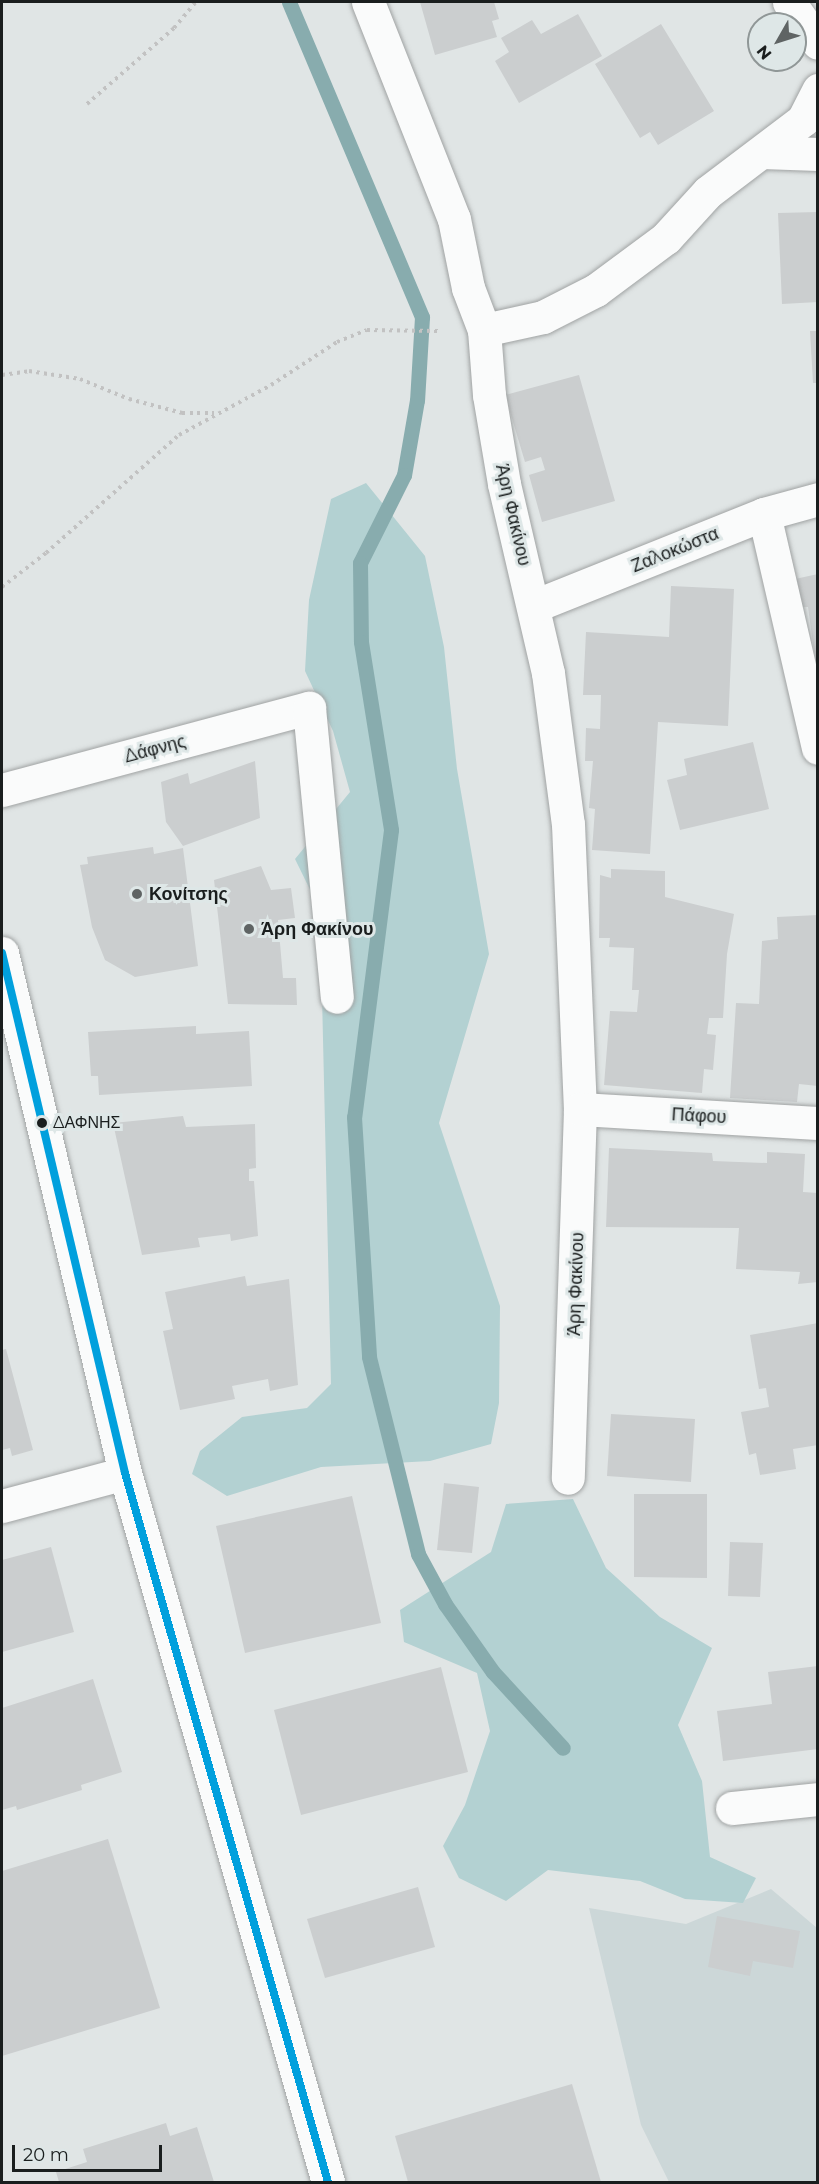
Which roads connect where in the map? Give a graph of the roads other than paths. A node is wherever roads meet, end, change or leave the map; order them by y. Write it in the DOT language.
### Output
graph roads {
  1 [pos="368,2"];
  2 [pos="818,90"];
  3 [pos="762,152"];
  4 [pos="818,154"];
  5 [pos="484,330"];
  6 [pos="818,499"];
  7 [pos="764,514"];
  8 [pos="534,606"];
  9 [pos="818,748"];
  10 [pos="2,790"];
  11 [pos="2,953"];
  12 [pos="337,997"];
  13 [pos="580,1109"];
  14 [pos="818,1123"];
  15 [pos="125,1473"];
  16 [pos="568,1478"];
  17 [pos="2,1506"];
  18 [pos="818,1799"];
  19 [pos="732,1808"];
  20 [pos="328,2182"];
  1 -- 5 [label="street, Άρη Φακίνου"];
  2 -- 3 [label="street"];
  3 -- 4 [label="street"];
  3 -- 5 [label="street"];
  5 -- 8 [label="street, Άρη Φακίνου"];
  6 -- 7 [label="street, Ζαλοκώστα"];
  7 -- 8 [label="street, Ζαλοκώστα"];
  7 -- 9 [label="street"];
  8 -- 13 [label="street, Άρη Φακίνου"];
  10 -- 12 [label="street, Δάφνης"];
  11 -- 15 [label="street"];
  13 -- 14 [label="street, Πάφου"];
  13 -- 16 [label="street, Άρη Φακίνου"];
  15 -- 17 [label="street"];
  15 -- 20 [label="street"];
  18 -- 19 [label="street"];
}
